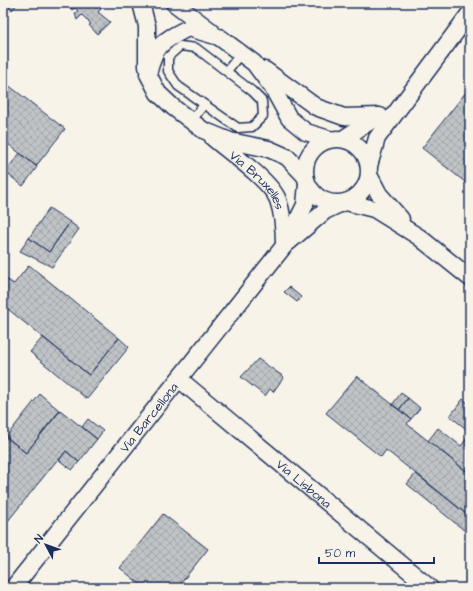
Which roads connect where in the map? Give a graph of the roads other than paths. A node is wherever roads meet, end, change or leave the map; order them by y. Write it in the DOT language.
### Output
graph roads {
  1 [pos="141,3"];
  2 [pos="174,3"];
  3 [pos="470,13"];
  4 [pos="219,37"];
  5 [pos="241,53"];
  6 [pos="254,63"];
  7 [pos="227,71"];
  8 [pos="148,74"];
  9 [pos="402,102"];
  10 [pos="203,106"];
  11 [pos="380,116"];
  12 [pos="197,126"];
  13 [pos="336,139"];
  14 [pos="369,171"];
  15 [pos="306,180"];
  16 [pos="344,202"];
  17 [pos="419,237"];
  18 [pos="284,246"];
  19 [pos="470,278"];
  20 [pos="179,379"];
  21 [pos="13,588"];
  22 [pos="430,588"];
  1 -- 8 [label="street, Via Bruxelles"];
  2 -- 4 [label="street, Via Bruxelles"];
  3 -- 9 [label="street"];
  4 -- 5 [label="street, Via Bruxelles"];
  4 -- 8 [label="street, Via Bruxelles"];
  5 -- 6 [label="street, Via Bruxelles"];
  5 -- 7 [label="lane"];
  6 -- 11 [label="street, Via Bruxelles"];
  6 -- 13 [label="street, Via Bruxelles"];
  7 -- 10 [label="lane"];
  7 -- 10 [label="lane"];
  8 -- 12 [label="street, Via Bruxelles"];
  9 -- 11 [label="street"];
  9 -- 14 [label="street"];
  10 -- 12 [label="lane"];
  11 -- 13 [label="street"];
  12 -- 15 [label="street, Via Bruxelles"];
  12 -- 18 [label="street, Via Bruxelles"];
  13 -- 14 [label="street, Via Bruxelles"];
  13 -- 15 [label="street"];
  14 -- 16 [label="street"];
  14 -- 17 [label="street, Via Bruxelles"];
  15 -- 16 [label="street, Via Bruxelles"];
  15 -- 18 [label="street, Via Barcellona"];
  16 -- 17 [label="street, Via Bruxelles"];
  16 -- 18 [label="street, Via Barcellona"];
  17 -- 19 [label="street, Via Bruxelles"];
  18 -- 20 [label="street, Via Barcellona"];
  20 -- 21 [label="street, Via Barcellona"];
  20 -- 22 [label="street, Via Lisbona"];
}
